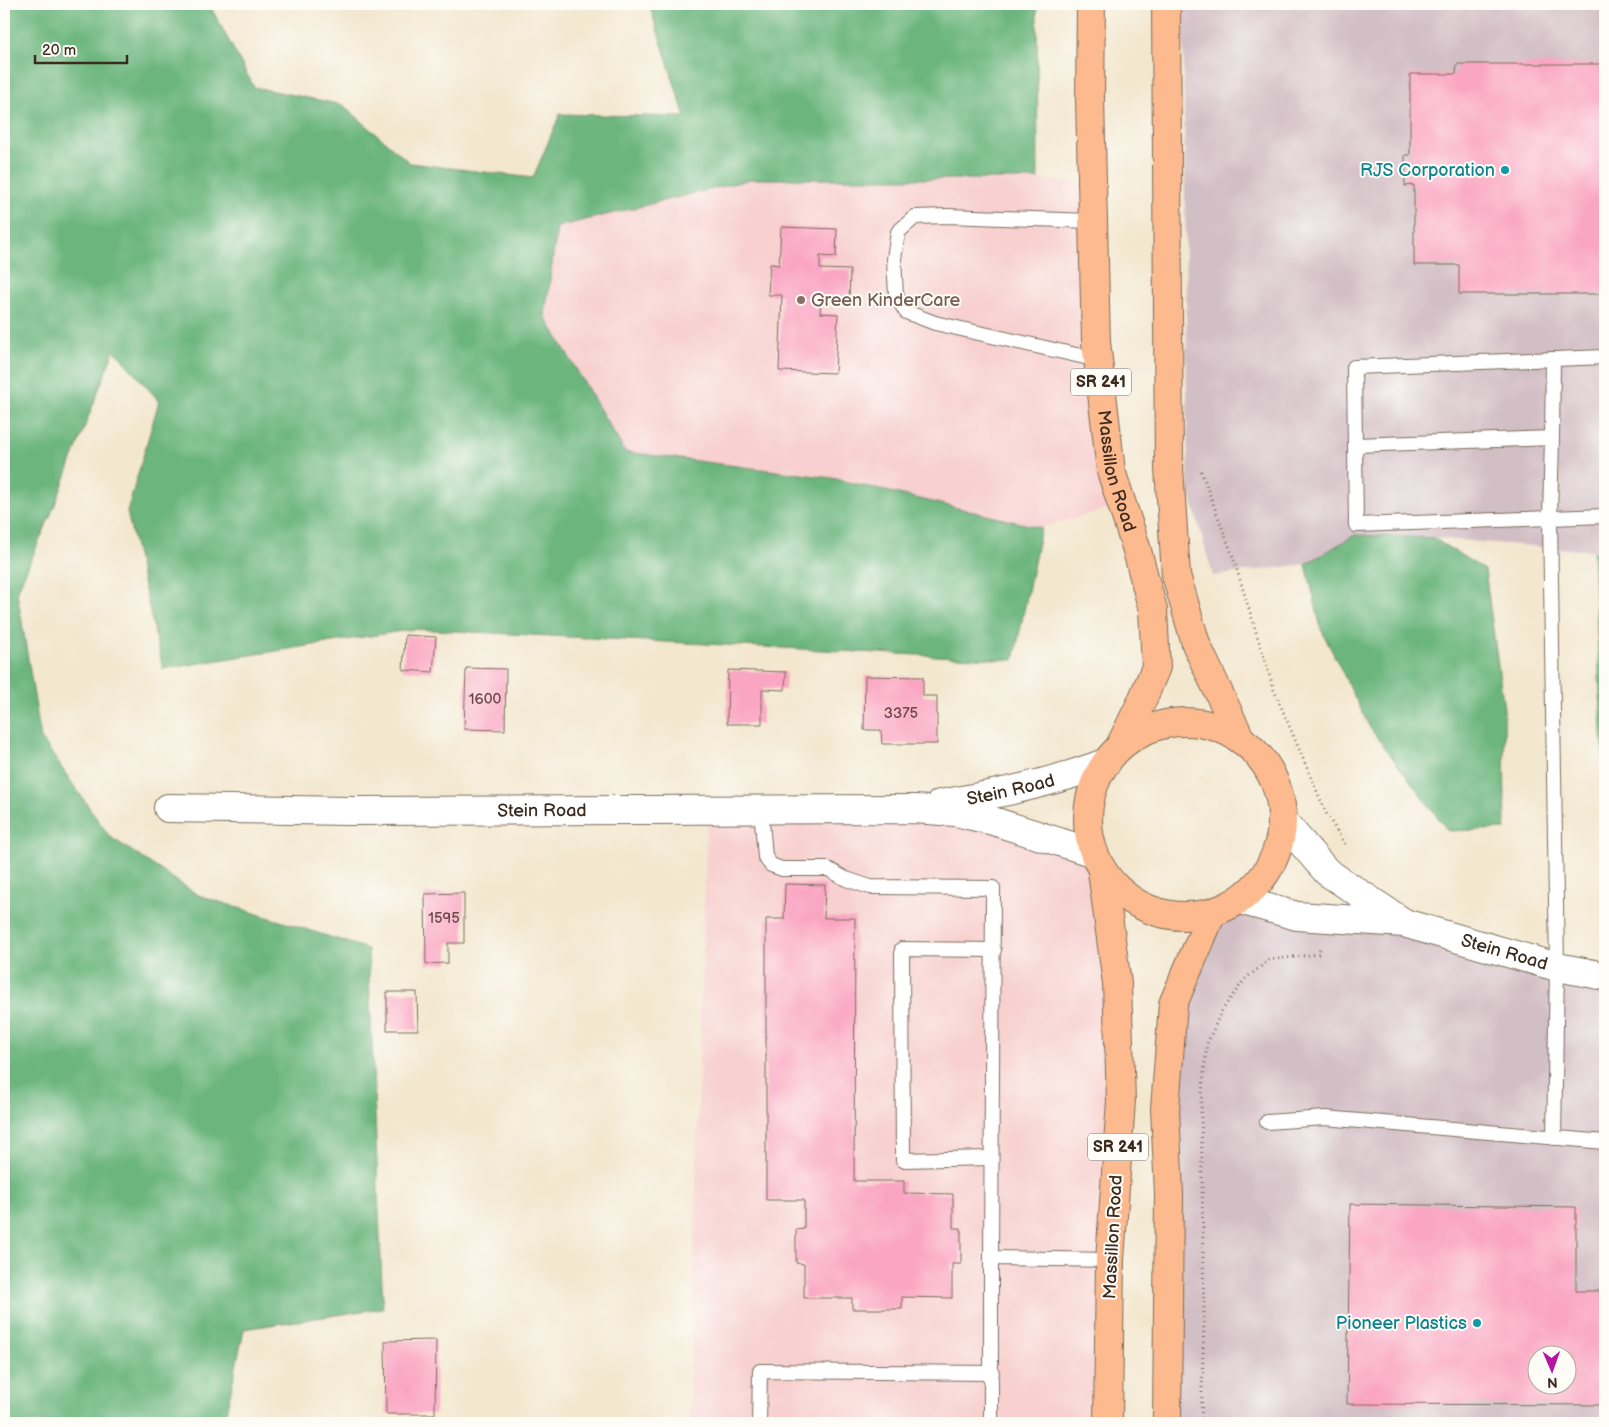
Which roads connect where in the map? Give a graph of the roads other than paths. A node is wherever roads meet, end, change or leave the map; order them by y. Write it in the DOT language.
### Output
graph roads {
  1 [pos="1091,4"];
  2 [pos="1166,4"];
  3 [pos="1093,221"];
  4 [pos="1605,357"];
  5 [pos="1553,359"];
  6 [pos="1098,360"];
  7 [pos="1552,438"];
  8 [pos="1355,445"];
  9 [pos="1605,516"];
  10 [pos="1550,517"];
  11 [pos="1241,740"];
  12 [pos="1113,754"];
  13 [pos="168,808"];
  14 [pos="914,808"];
  15 [pos="761,809"];
  16 [pos="1282,820"];
  17 [pos="1098,862"];
  18 [pos="1240,900"];
  19 [pos="1212,913"];
  20 [pos="1404,923"];
  21 [pos="994,950"];
  22 [pos="1558,967"];
  23 [pos="1605,976"];
  24 [pos="1267,1122"];
  25 [pos="1554,1138"];
  26 [pos="1605,1142"];
  27 [pos="991,1158"];
  28 [pos="991,1258"];
  29 [pos="1110,1260"];
  30 [pos="992,1374"];
  31 [pos="759,1423"];
  32 [pos="992,1423"];
  33 [pos="1108,1423"];
  34 [pos="1167,1423"];
  1 -- 3 [label="main road, Massillon Road / SR 241"];
  2 -- 11 [label="main road"];
  3 -- 6 [label="main road, Massillon Road / SR 241"];
  3 -- 6 [label="lane"];
  4 -- 5 [label="lane"];
  5 -- 7 [label="lane"];
  5 -- 8 [label="lane"];
  6 -- 12 [label="main road, Massillon Road / SR 241"];
  7 -- 8 [label="lane"];
  7 -- 10 [label="lane"];
  8 -- 10 [label="lane"];
  9 -- 10 [label="lane"];
  10 -- 22 [label="lane"];
  11 -- 12 [label="main road"];
  11 -- 16 [label="main road"];
  12 -- 14 [label="street, Stein Road"];
  12 -- 17 [label="main road, SR 241"];
  13 -- 15 [label="street, Stein Road"];
  14 -- 15 [label="street, Stein Road"];
  14 -- 17 [label="street, Stein Road"];
  15 -- 21 [label="lane"];
  16 -- 18 [label="main road"];
  16 -- 20 [label="street, Stein Road"];
  17 -- 19 [label="main road"];
  17 -- 29 [label="main road, Massillon Road / SR 241"];
  18 -- 19 [label="main road"];
  18 -- 20 [label="street, Stein Road"];
  19 -- 34 [label="main road, SR 241"];
  20 -- 22 [label="street, Stein Road"];
  21 -- 27 [label="lane"];
  21 -- 27 [label="lane"];
  22 -- 23 [label="street, Stein Road"];
  22 -- 25 [label="lane"];
  24 -- 25 [label="lane"];
  25 -- 26 [label="lane"];
  27 -- 28 [label="lane"];
  28 -- 29 [label="lane"];
  28 -- 30 [label="lane"];
  29 -- 33 [label="main road, Massillon Road / SR 241"];
  30 -- 31 [label="lane"];
  30 -- 32 [label="lane"];
}
